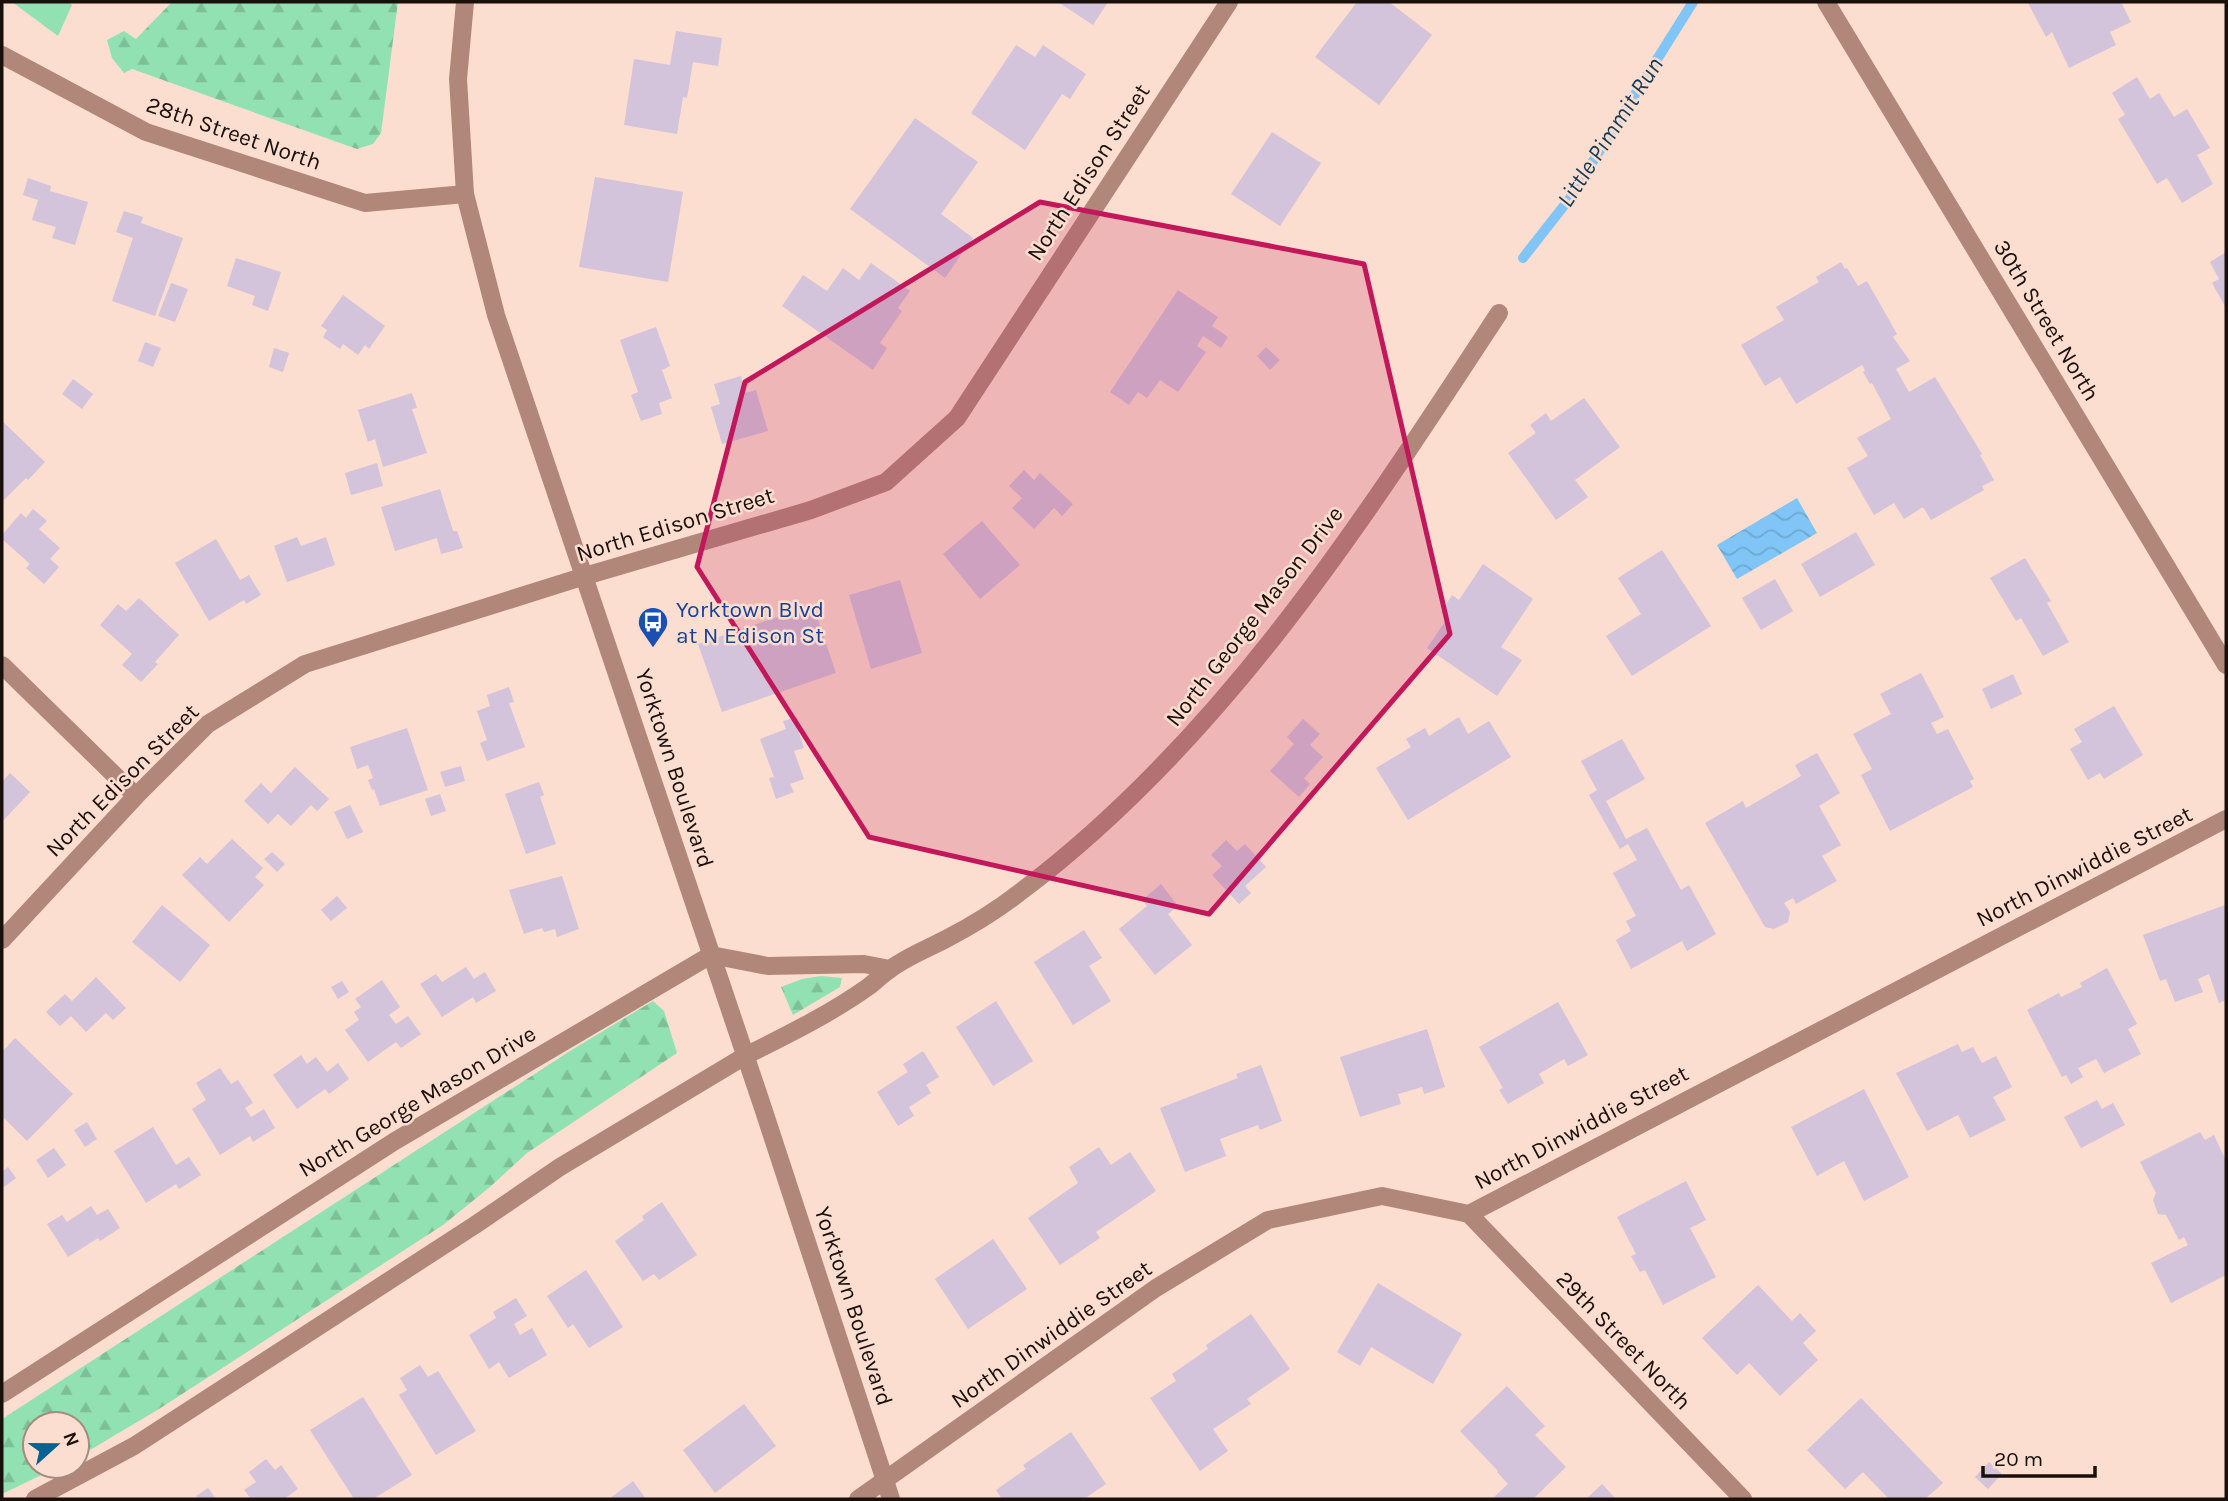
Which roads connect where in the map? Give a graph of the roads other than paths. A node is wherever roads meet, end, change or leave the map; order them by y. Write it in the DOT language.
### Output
graph roads {
  1 [pos="466,2"];
  2 [pos="1228,2"];
  3 [pos="1826,2"];
  4 [pos="2,55"];
  5 [pos="465,194"];
  6 [pos="1499,313"];
  7 [pos="585,576"];
  8 [pos="2,665"];
  9 [pos="2226,665"];
  10 [pos="136,796"];
  11 [pos="2226,819"];
  12 [pos="2,940"];
  13 [pos="711,955"];
  14 [pos="890,969"];
  15 [pos="746,1056"];
  16 [pos="1469,1214"];
  17 [pos="2,1394"];
  18 [pos="885,1481"];
  19 [pos="35,1499"];
  20 [pos="858,1499"];
  21 [pos="891,1499"];
  22 [pos="1743,1499"];
  1 -- 5 [label="street, Yorktown Boulevard"];
  2 -- 7 [label="street, North Edison Street"];
  3 -- 9 [label="street, 30th Street North"];
  4 -- 5 [label="street, 28th Street North"];
  5 -- 7 [label="street, Yorktown Boulevard"];
  6 -- 14 [label="street, North George Mason Drive"];
  7 -- 10 [label="street, North Edison Street"];
  7 -- 13 [label="street, Yorktown Boulevard"];
  8 -- 10 [label="street"];
  10 -- 12 [label="street, North Edison Street"];
  11 -- 16 [label="street, North Dinwiddie Street"];
  13 -- 14 [label="street"];
  13 -- 15 [label="street, Yorktown Boulevard"];
  13 -- 17 [label="street, North George Mason Drive"];
  14 -- 15 [label="street, North George Mason Drive"];
  15 -- 18 [label="street, Yorktown Boulevard"];
  15 -- 19 [label="street, North George Mason Drive"];
  16 -- 18 [label="street, North Dinwiddie Street"];
  16 -- 22 [label="street, 29th Street North"];
  18 -- 20 [label="street, North Dinwiddie Street"];
  18 -- 21 [label="street, Yorktown Boulevard"];
}
